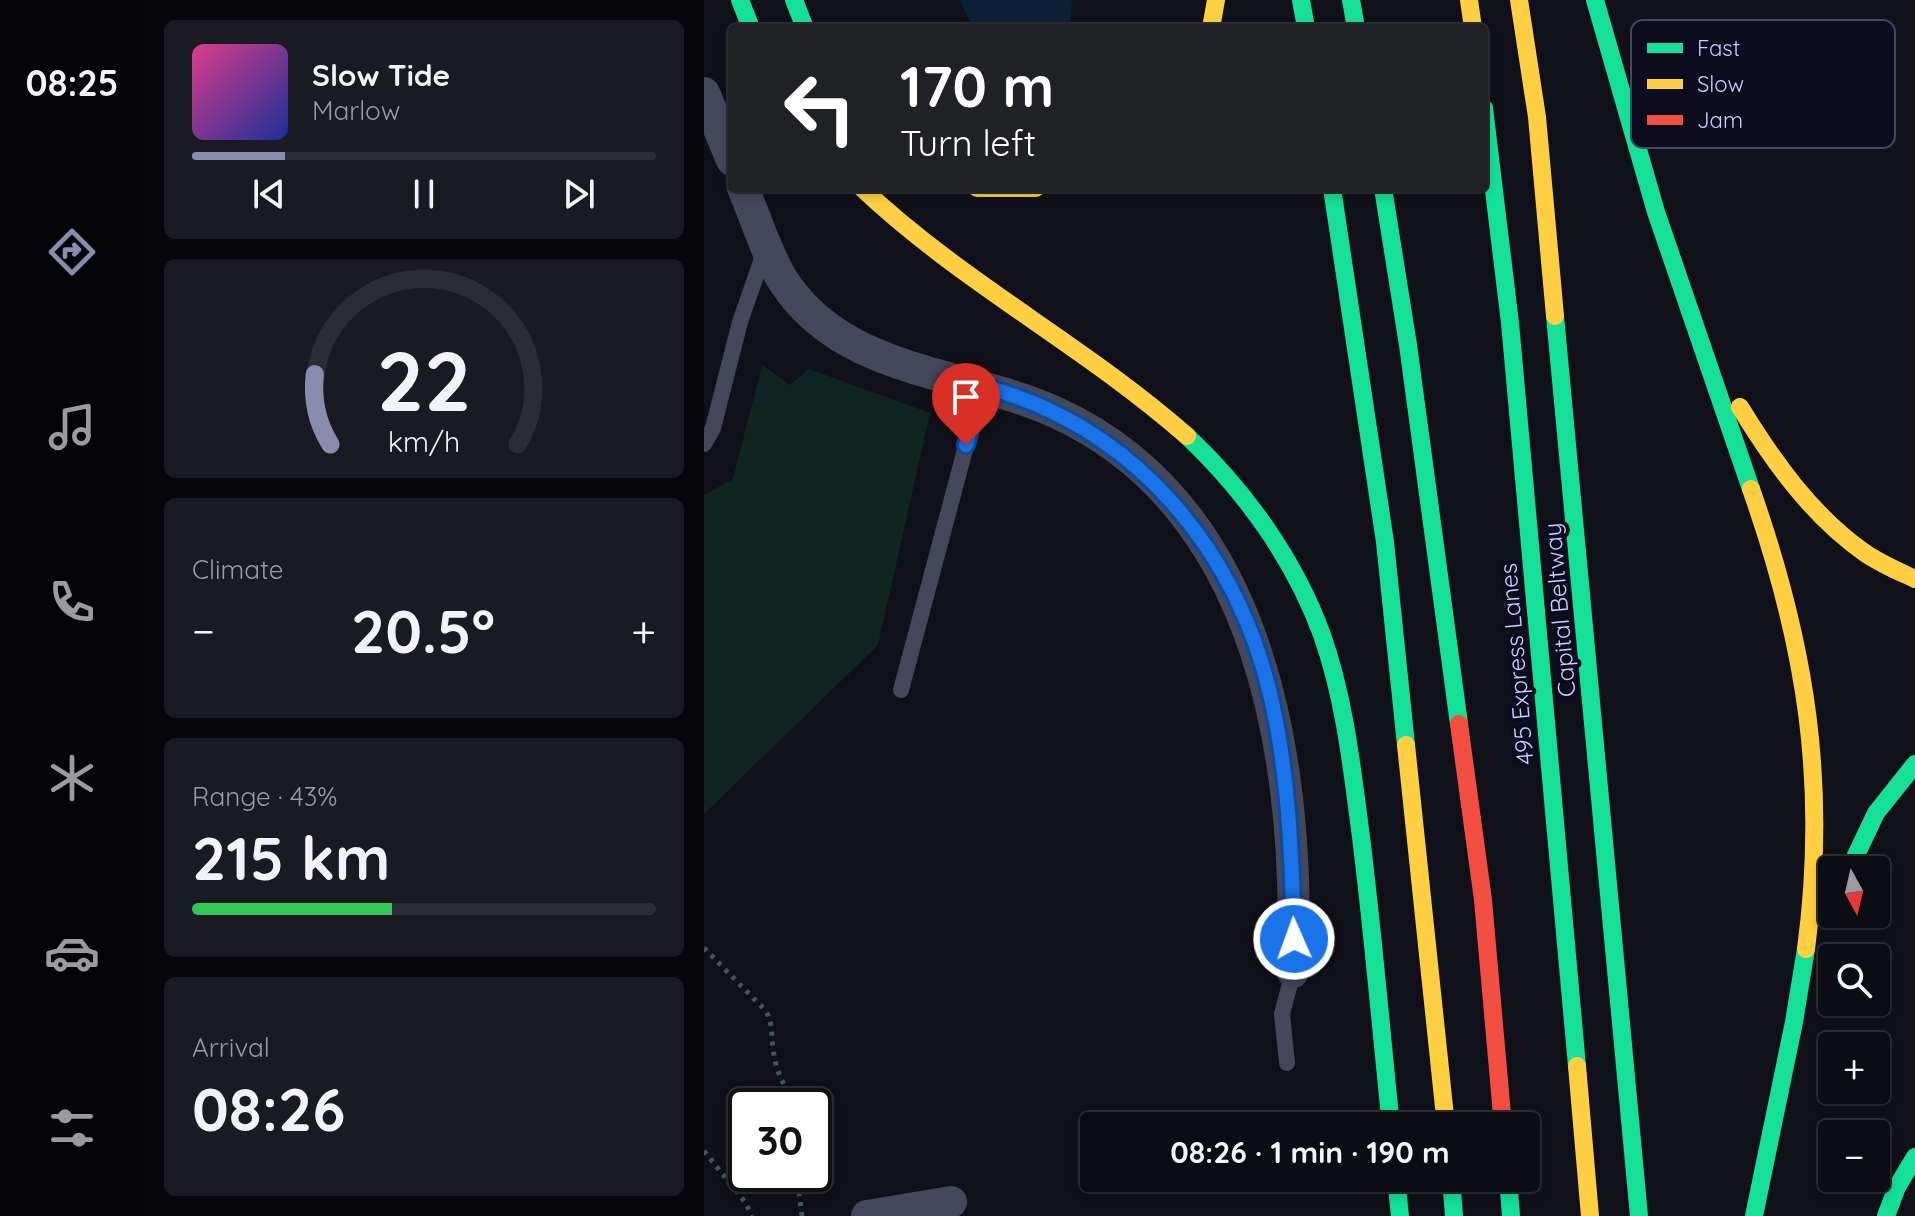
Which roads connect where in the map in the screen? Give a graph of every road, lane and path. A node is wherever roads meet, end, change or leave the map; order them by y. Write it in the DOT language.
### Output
graph roads {
  1 [pos="740,0"];
  2 [pos="794,0"];
  3 [pos="1216,0"];
  4 [pos="1301,0"];
  5 [pos="1351,0"];
  6 [pos="1469,0"];
  7 [pos="1519,0"];
  8 [pos="1595,0"];
  9 [pos="749,24"];
  10 [pos="803,24"];
  11 [pos="1212,24"];
  12 [pos="1305,24"];
  13 [pos="1355,24"];
  14 [pos="1472,24"];
  15 [pos="704,93"];
  16 [pos="1631,128"];
  17 [pos="1488,142"];
  18 [pos="1638,148"];
  19 [pos="728,150"];
  20 [pos="745,192"];
  21 [pos="867,192"];
  22 [pos="1333,192"];
  23 [pos="1384,192"];
  24 [pos="767,245"];
  25 [pos="1690,308"];
  26 [pos="982,386"];
  27 [pos="704,444"];
  28 [pos="1915,579"];
  29 [pos="901,690"];
  30 [pos="1915,764"];
  31 [pos="1856,856"];
  32 [pos="1827,928"];
  33 [pos="704,948"];
  34 [pos="1293,972"];
  35 [pos="1786,1062"];
  36 [pos="1287,1063"];
  37 [pos="787,1088"];
  38 [pos="1390,1112"];
  39 [pos="1445,1112"];
  40 [pos="1502,1112"];
  41 [pos="704,1151"];
  42 [pos="1915,1157"];
  43 [pos="799,1192"];
  44 [pos="1397,1192"];
  45 [pos="1452,1192"];
  46 [pos="1509,1192"];
  47 [pos="951,1202"];
  48 [pos="752,1216"];
  49 [pos="802,1216"];
  50 [pos="867,1216"];
  51 [pos="1400,1216"];
  52 [pos="1454,1216"];
  53 [pos="1511,1216"];
  54 [pos="1590,1216"];
  55 [pos="1639,1216"];
  56 [pos="1754,1216"];
  57 [pos="1886,1216"];
  1 -- 9 [label="main road"];
  2 -- 10 [label="main road"];
  3 -- 11 [label="main road"];
  4 -- 12 [label="main road"];
  5 -- 13 [label="main road"];
  6 -- 14 [label="main road"];
  7 -- 55 [label="main road, Capital Beltway"];
  8 -- 16 [label="main road"];
  15 -- 19 [label="street"];
  17 -- 54 [label="main road, 495 Express Lanes"];
  18 -- 25 [label="main road"];
  20 -- 24 [label="street"];
  21 -- 38 [label="main road"];
  22 -- 39 [label="main road"];
  23 -- 40 [label="main road"];
  24 -- 26 [label="street"];
  24 -- 27 [label="lane"];
  25 -- 28 [label="main road"];
  25 -- 35 [label="main road"];
  26 -- 29 [label="lane"];
  26 -- 34 [label="street"];
  30 -- 31 [label="main road"];
  32 -- 35 [label="main road"];
  33 -- 37 [label="path"];
  34 -- 36 [label="lane"];
  35 -- 56 [label="main road"];
  41 -- 48 [label="path"];
  42 -- 57 [label="main road"];
  43 -- 49 [label="path"];
  44 -- 51 [label="main road"];
  45 -- 52 [label="main road"];
  46 -- 53 [label="main road"];
  47 -- 50 [label="street"];
}
